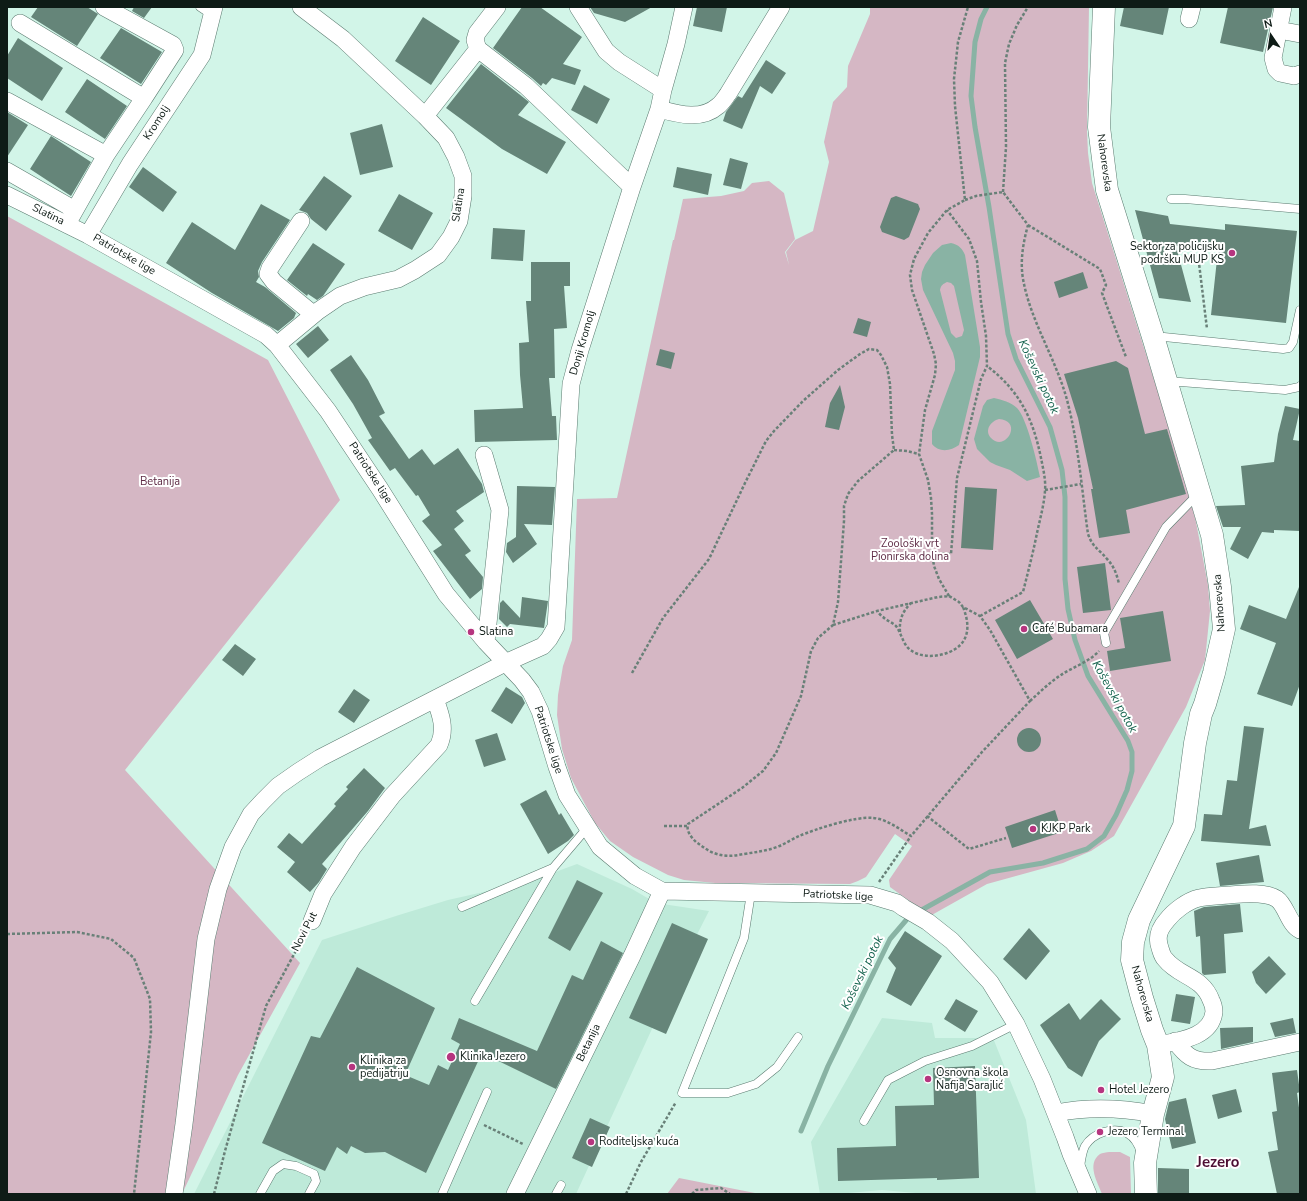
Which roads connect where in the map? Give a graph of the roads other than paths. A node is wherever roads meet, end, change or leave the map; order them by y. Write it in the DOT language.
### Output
graph roads {
  1 [pos="104,7"];
  2 [pos="301,7"];
  3 [pos="497,7"];
  4 [pos="578,7"];
  5 [pos="684,7"];
  6 [pos="781,7"];
  7 [pos="1104,7"];
  8 [pos="1283,7"];
  9 [pos="209,10"];
  10 [pos="20,23"];
  11 [pos="1279,30"];
  12 [pos="1300,34"];
  13 [pos="478,49"];
  14 [pos="1300,74"];
  15 [pos="663,90"];
  16 [pos="144,98"];
  17 [pos="7,101"];
  18 [pos="659,109"];
  19 [pos="425,116"];
  20 [pos="106,155"];
  21 [pos="7,171"];
  22 [pos="632,187"];
  23 [pos="7,195"];
  24 [pos="1171,200"];
  25 [pos="1300,209"];
  26 [pos="71,217"];
  27 [pos="301,221"];
  28 [pos="88,234"];
  29 [pos="1300,310"];
  30 [pos="314,314"];
  31 [pos="1154,340"];
  32 [pos="277,345"];
  33 [pos="1166,381"];
  34 [pos="1300,386"];
  35 [pos="484,455"];
  36 [pos="1200,492"];
  37 [pos="486,642"];
  38 [pos="1106,643"];
  39 [pos="505,663"];
  40 [pos="435,700"];
  41 [pos="587,828"];
  42 [pos="553,868"];
  43 [pos="662,891"];
  44 [pos="750,893"];
  45 [pos="462,907"];
  46 [pos="312,921"];
  47 [pos="1300,930"];
  48 [pos="475,1001"];
  49 [pos="1016,1024"];
  50 [pos="798,1037"];
  51 [pos="1300,1042"];
  52 [pos="1167,1043"];
  53 [pos="487,1092"];
  54 [pos="1056,1113"];
  55 [pos="1153,1114"];
  56 [pos="864,1121"];
  57 [pos="1145,1163"];
  58 [pos="1080,1173"];
  59 [pos="561,1185"];
  60 [pos="174,1194"];
  61 [pos="260,1194"];
  62 [pos="309,1194"];
  63 [pos="442,1194"];
  64 [pos="515,1194"];
  65 [pos="556,1194"];
  66 [pos="1088,1194"];
  67 [pos="1146,1194"];
  1 -- 16 [label="street"];
  2 -- 19 [label="street, Slatina"];
  3 -- 13 [label="street"];
  4 -- 15 [label="street"];
  5 -- 15 [label="street, Donji Kromolj"];
  6 -- 18 [label="street"];
  7 -- 31 [label="street, Nahorevska"];
  8 -- 11 [label="street"];
  9 -- 28 [label="street, Kromolj"];
  10 -- 16 [label="street"];
  11 -- 12 [label="street"];
  11 -- 14 [label="street"];
  13 -- 19 [label="street"];
  13 -- 22 [label="street"];
  15 -- 18 [label="street, Donji Kromolj"];
  16 -- 20 [label="street"];
  17 -- 20 [label="street"];
  18 -- 22 [label="street, Donji Kromolj"];
  19 -- 30 [label="street, Slatina"];
  20 -- 26 [label="street"];
  21 -- 26 [label="street"];
  22 -- 39 [label="street, Donji Kromolj"];
  23 -- 26 [label="street, Slatina"];
  24 -- 25 [label="lane"];
  26 -- 28 [label="street, Slatina"];
  27 -- 30 [label="street"];
  28 -- 32 [label="street, Patriotske lige"];
  29 -- 31 [label="lane"];
  30 -- 32 [label="street, Slatina"];
  31 -- 33 [label="street, Nahorevska"];
  32 -- 37 [label="street, Patriotske lige"];
  33 -- 34 [label="lane"];
  33 -- 36 [label="street, Nahorevska"];
  35 -- 37 [label="street"];
  36 -- 38 [label="lane"];
  36 -- 52 [label="street, Nahorevska"];
  37 -- 39 [label="street, Patriotske lige"];
  39 -- 40 [label="street, Donji Kromolj"];
  39 -- 41 [label="street, Patriotske lige"];
  40 -- 46 [label="street, Novi Put"];
  40 -- 60 [label="street, Donji Kromolj"];
  41 -- 42 [label="lane"];
  41 -- 43 [label="street, Patriotske lige"];
  42 -- 45 [label="lane"];
  42 -- 48 [label="lane"];
  43 -- 44 [label="street, Patriotske lige"];
  43 -- 64 [label="street, Betanija"];
  44 -- 49 [label="street, Patriotske lige"];
  44 -- 50 [label="lane"];
  47 -- 52 [label="street"];
  49 -- 54 [label="street, Patriotske lige"];
  49 -- 56 [label="lane"];
  51 -- 52 [label="street"];
  52 -- 55 [label="street, Nahorevska"];
  53 -- 63 [label="lane"];
  54 -- 55 [label="street"];
  54 -- 58 [label="street, Patriotske lige"];
  55 -- 57 [label="street, Nahorevska"];
  57 -- 58 [label="lane"];
  57 -- 67 [label="street, Nahorevska"];
  58 -- 66 [label="street, Patriotske lige"];
  59 -- 65 [label="lane"];
  61 -- 62 [label="lane"];
}
